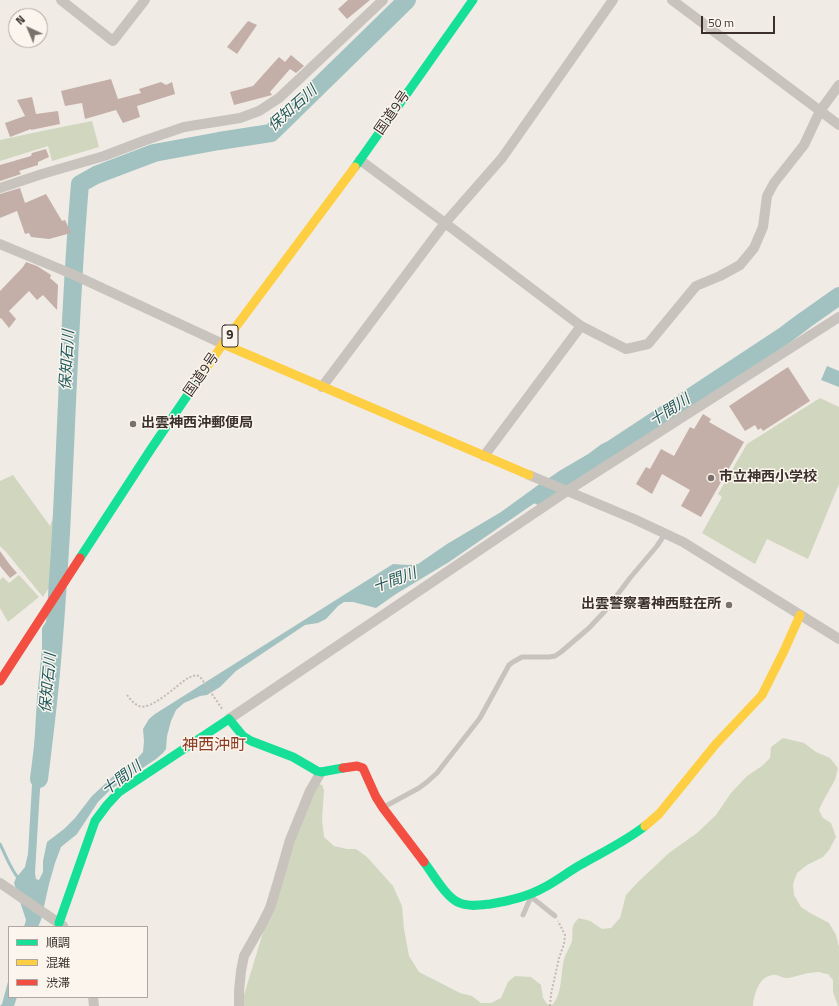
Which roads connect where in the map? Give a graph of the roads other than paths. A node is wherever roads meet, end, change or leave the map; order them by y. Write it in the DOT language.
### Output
graph roads {
  1 [pos="61,0"];
  2 [pos="145,0"];
  3 [pos="383,0"];
  4 [pos="612,0"];
  5 [pos="672,0"];
  6 [pos="472,1"];
  7 [pos="839,86"];
  8 [pos="820,111"];
  9 [pos="839,126"];
  10 [pos="360,160"];
  11 [pos="0,188"];
  12 [pos="446,223"];
  13 [pos="0,244"];
  14 [pos="839,317"];
  15 [pos="581,326"];
  16 [pos="223,344"];
  17 [pos="322,387"];
  18 [pos="484,456"];
  19 [pos="529,475"];
  20 [pos="565,490"];
  21 [pos="665,534"];
  22 [pos="800,615"];
  23 [pos="839,639"];
  24 [pos="0,681"];
  25 [pos="229,719"];
  26 [pos="321,772"];
  27 [pos="383,808"];
  28 [pos="3,886"];
  29 [pos="530,896"];
  30 [pos="523,915"];
  31 [pos="555,916"];
  32 [pos="59,924"];
  33 [pos="239,1006"];
  1 -- 2 [label="street"];
  3 -- 11 [label="street"];
  4 -- 12 [label="street"];
  5 -- 8 [label="street"];
  6 -- 10 [label="main road, 国道9号 / 9"];
  7 -- 8 [label="street"];
  8 -- 9 [label="street"];
  8 -- 15 [label="street"];
  10 -- 12 [label="street"];
  10 -- 16 [label="main road, 国道9号 / 9"];
  12 -- 15 [label="street"];
  12 -- 17 [label="street"];
  13 -- 16 [label="street"];
  14 -- 20 [label="street"];
  15 -- 18 [label="street"];
  16 -- 17 [label="main road"];
  16 -- 24 [label="main road, 国道9号 / 9"];
  17 -- 18 [label="main road"];
  18 -- 19 [label="main road"];
  19 -- 20 [label="street"];
  20 -- 21 [label="street"];
  20 -- 25 [label="street"];
  21 -- 22 [label="street"];
  21 -- 27 [label="lane"];
  22 -- 23 [label="street"];
  22 -- 29 [label="main road"];
  25 -- 26 [label="main road"];
  25 -- 32 [label="main road"];
  26 -- 27 [label="main road"];
  26 -- 33 [label="street"];
  27 -- 29 [label="main road"];
  28 -- 32 [label="street"];
  29 -- 30 [label="lane"];
  29 -- 31 [label="lane"];
}
